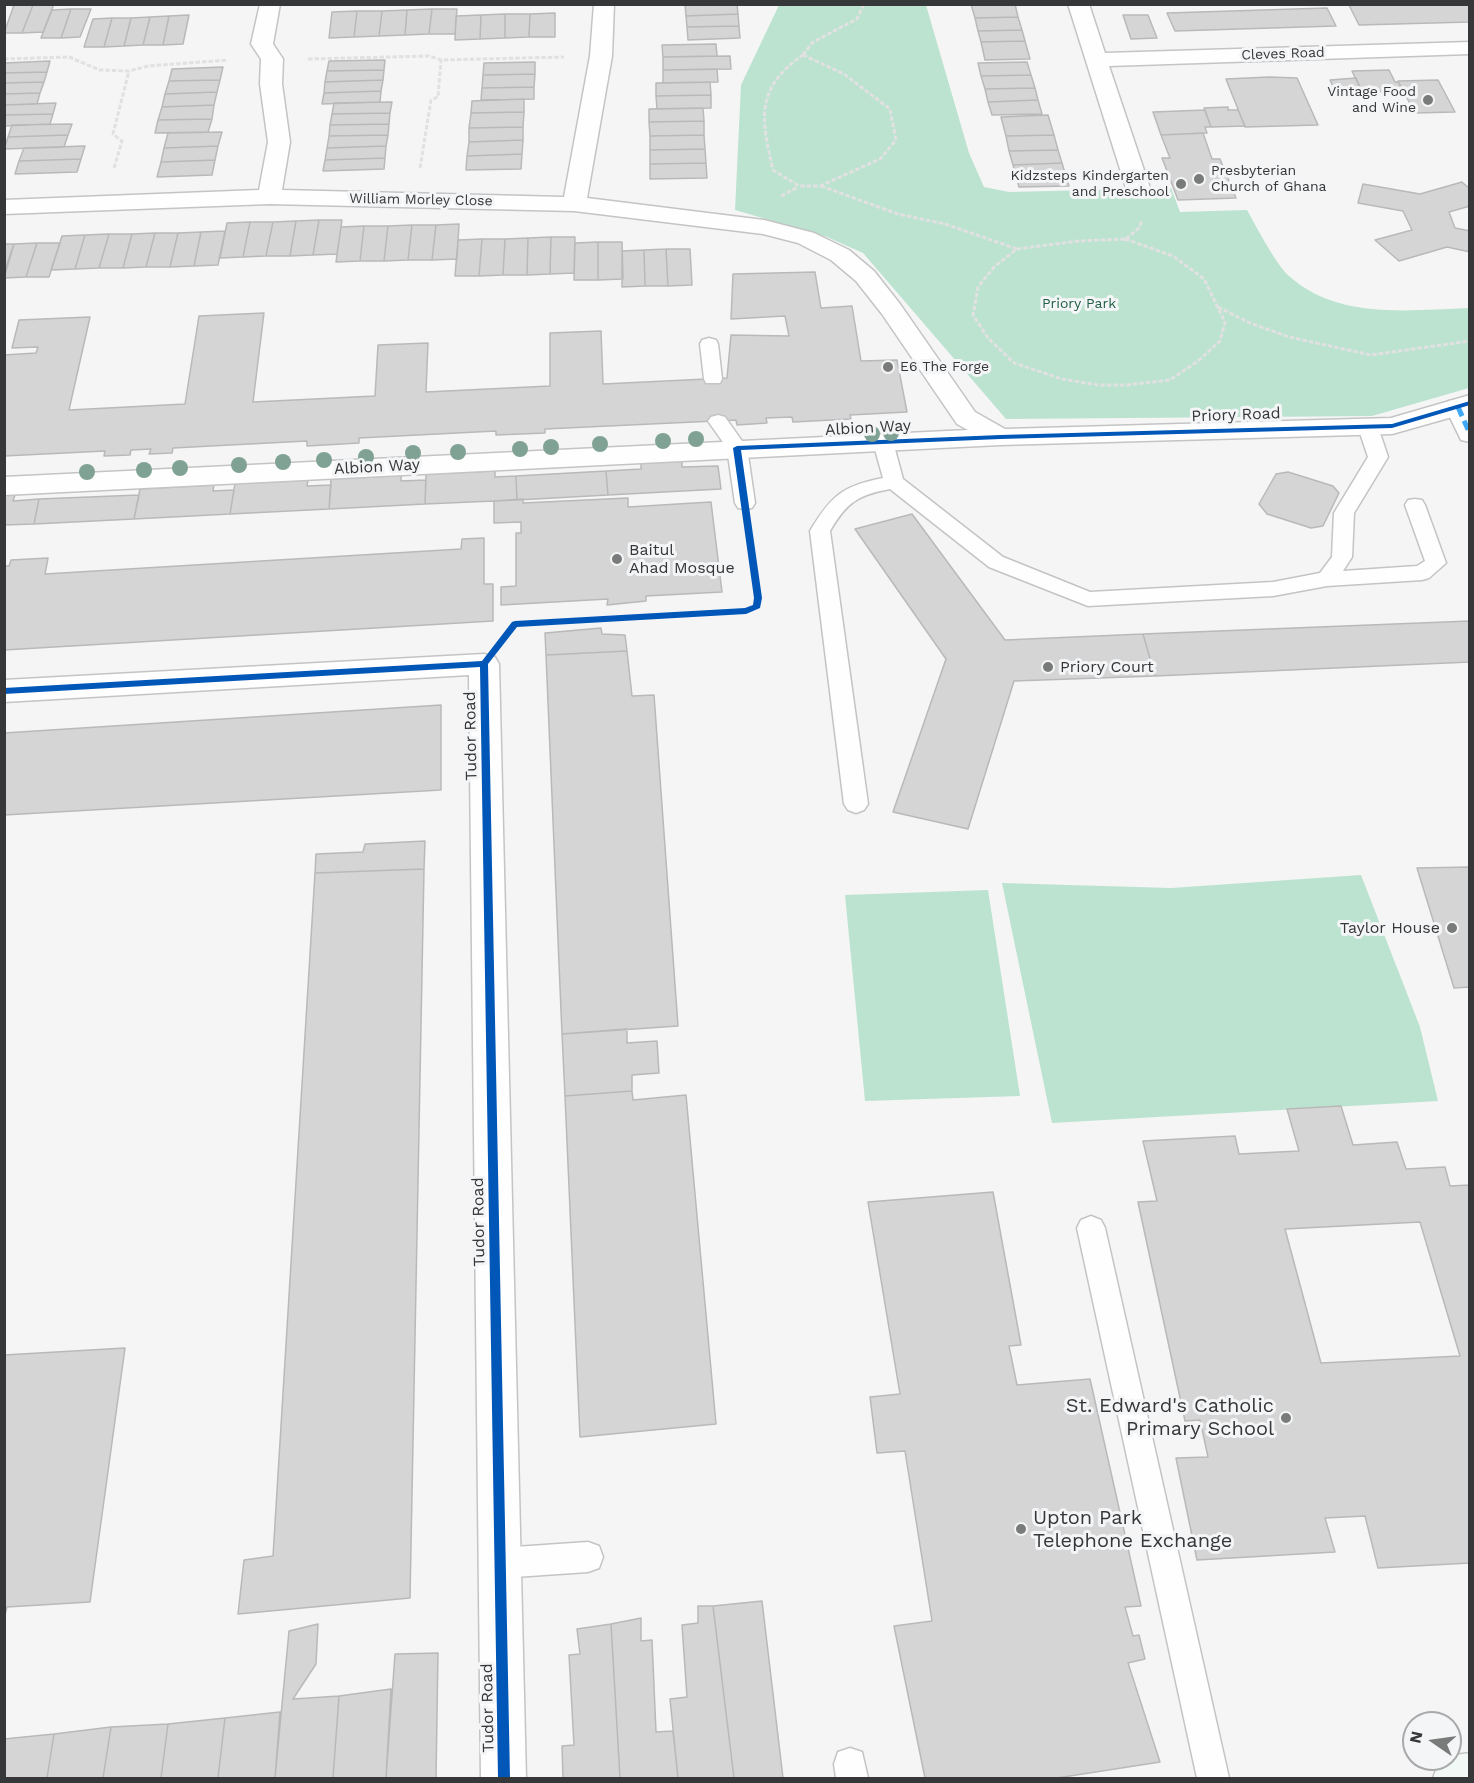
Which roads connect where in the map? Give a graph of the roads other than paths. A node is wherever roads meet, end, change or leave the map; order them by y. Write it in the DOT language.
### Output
graph roads {
  1 [pos="270,4"];
  2 [pos="604,4"];
  3 [pos="1078,4"];
  4 [pos="1469,48"];
  5 [pos="1096,60"];
  6 [pos="1138,188"];
  7 [pos="269,197"];
  8 [pos="574,204"];
  9 [pos="4,207"];
  10 [pos="733,223"];
  11 [pos="709,344"];
  12 [pos="713,379"];
  13 [pos="1464,405"];
  14 [pos="718,421"];
  15 [pos="1368,427"];
  16 [pos="1470,434"];
  17 [pos="1000,436"];
  18 [pos="883,442"];
  19 [pos="727,449"];
  20 [pos="894,482"];
  21 [pos="4,486"];
  22 [pos="744,503"];
  23 [pos="1415,505"];
  24 [pos="1327,579"];
  25 [pos="4,691"];
  26 [pos="856,804"];
  27 [pos="1091,1228"];
  28 [pos="588,1557"];
  29 [pos="500,1563"];
  30 [pos="1470,1776"];
  31 [pos="504,1779"];
  32 [pos="1213,1779"];
  33 [pos="1455,1779"];
  1 -- 7 [label="street"];
  2 -- 8 [label="street"];
  3 -- 5 [label="street"];
  4 -- 5 [label="street, Cleves Road"];
  5 -- 6 [label="street"];
  7 -- 8 [label="street, William Morley Close"];
  7 -- 9 [label="street, William Morley Close"];
  8 -- 10 [label="street, William Morley Close"];
  10 -- 17 [label="street, Priory Road"];
  11 -- 12 [label="lane"];
  13 -- 15 [label="street, Priory Road"];
  13 -- 16 [label="street"];
  14 -- 19 [label="lane"];
  15 -- 17 [label="street, Priory Road"];
  15 -- 24 [label="lane"];
  17 -- 18 [label="street, Albion Way"];
  18 -- 19 [label="street, Albion Way"];
  18 -- 20 [label="lane"];
  19 -- 21 [label="street, Albion Way"];
  19 -- 22 [label="lane"];
  20 -- 24 [label="lane"];
  20 -- 26 [label="lane"];
  23 -- 24 [label="lane"];
  25 -- 29 [label="street, Tudor Road"];
  27 -- 32 [label="lane"];
  28 -- 29 [label="lane"];
  29 -- 31 [label="street, Tudor Road"];
  30 -- 33 [label="main road"];
}
